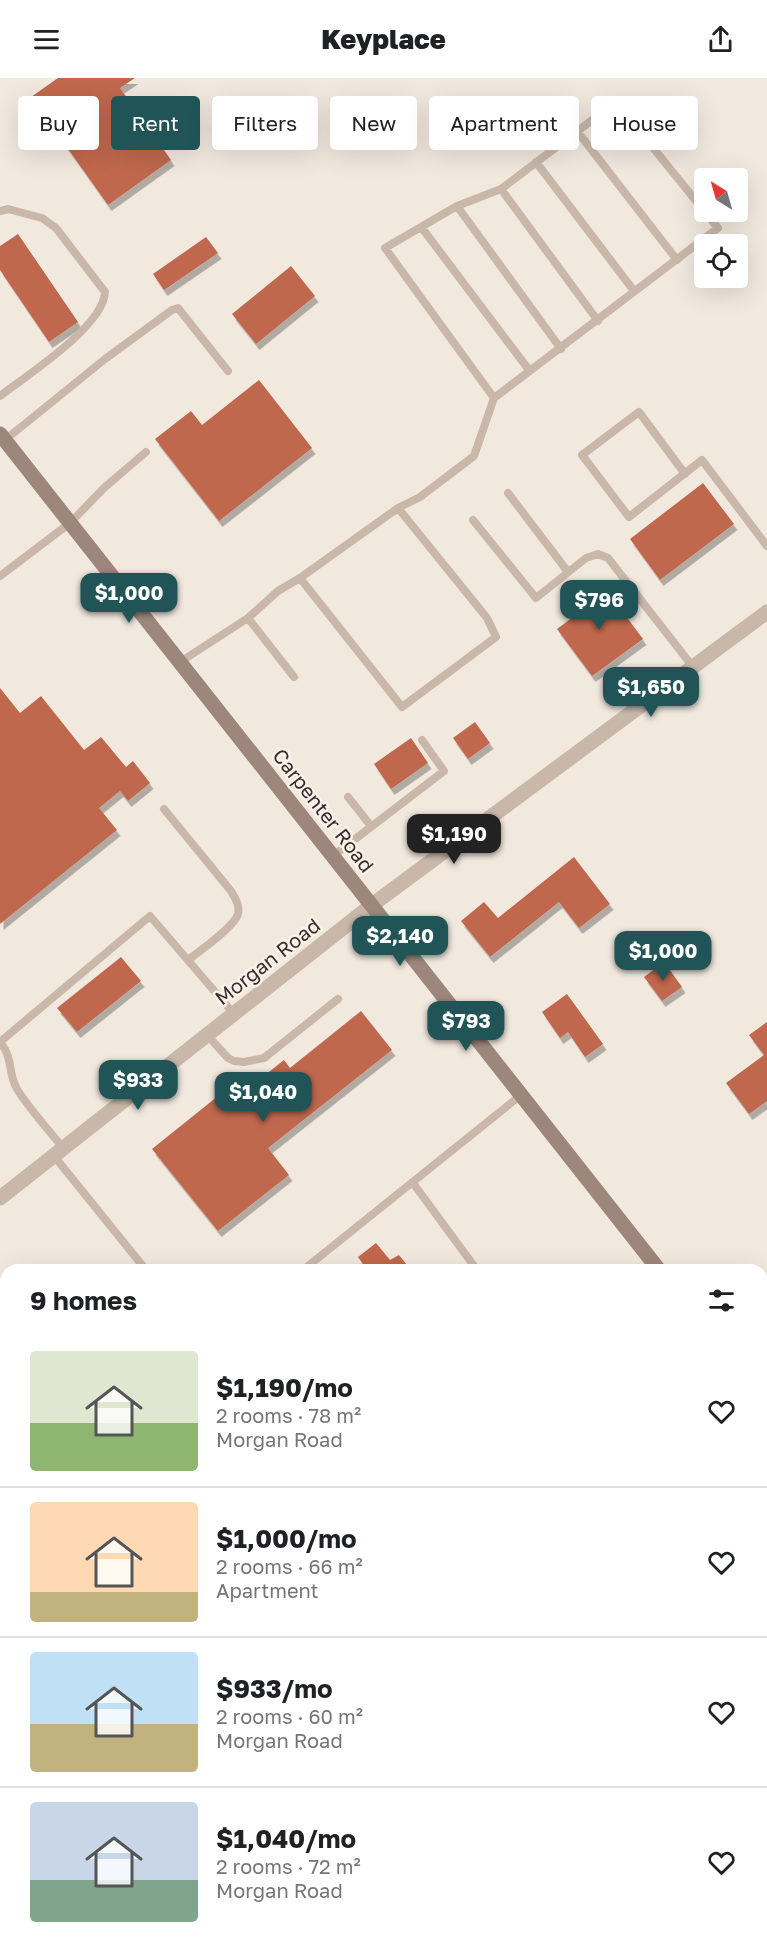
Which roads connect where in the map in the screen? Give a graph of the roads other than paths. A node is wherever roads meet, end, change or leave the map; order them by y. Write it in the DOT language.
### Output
graph roads {
  1 [pos="579,130"];
  2 [pos="579,134"];
  3 [pos="552,150"];
  4 [pos="536,162"];
  5 [pos="501,189"];
  6 [pos="457,206"];
  7 [pos="0,211"];
  8 [pos="422,228"];
  9 [pos="677,260"];
  10 [pos="634,291"];
  11 [pos="598,321"];
  12 [pos="561,349"];
  13 [pos="529,370"];
  14 [pos="228,371"];
  15 [pos="0,396"];
  16 [pos="494,399"];
  17 [pos="2,437"];
  18 [pos="146,452"];
  19 [pos="686,474"];
  20 [pos="508,493"];
  21 [pos="398,508"];
  22 [pos="473,520"];
  23 [pos="70,523"];
  24 [pos="767,546"];
  25 [pos="568,572"];
  26 [pos="0,576"];
  27 [pos="300,578"];
  28 [pos="767,612"];
  29 [pos="248,618"];
  30 [pos="180,662"];
  31 [pos="693,667"];
  32 [pos="294,677"];
  33 [pos="422,740"];
  34 [pos="348,797"];
  35 [pos="165,809"];
  36 [pos="371,826"];
  37 [pos="333,856"];
  38 [pos="372,905"];
  39 [pos="188,960"];
  40 [pos="338,999"];
  41 [pos="234,1014"];
  42 [pos="207,1035"];
  43 [pos="0,1042"];
  44 [pos="521,1095"];
  45 [pos="59,1152"];
  46 [pos="413,1183"];
  47 [pos="0,1198"];
  48 [pos="142,1264"];
  49 [pos="311,1264"];
  50 [pos="473,1264"];
  51 [pos="654,1264"];
  1 -- 9 [label="lane"];
  2 -- 9 [label="lane"];
  3 -- 4 [label="lane"];
  4 -- 5 [label="lane"];
  4 -- 10 [label="lane"];
  5 -- 6 [label="lane"];
  5 -- 11 [label="lane"];
  6 -- 8 [label="lane"];
  6 -- 12 [label="lane"];
  7 -- 15 [label="lane"];
  8 -- 13 [label="lane"];
  8 -- 16 [label="lane"];
  9 -- 10 [label="lane"];
  10 -- 11 [label="lane"];
  11 -- 12 [label="lane"];
  12 -- 13 [label="lane"];
  13 -- 16 [label="lane"];
  14 -- 17 [label="lane"];
  16 -- 21 [label="lane"];
  17 -- 23 [label="main road, Carpenter Road"];
  18 -- 23 [label="lane"];
  19 -- 19 [label="lane"];
  19 -- 24 [label="lane"];
  20 -- 25 [label="lane"];
  21 -- 27 [label="lane"];
  21 -- 27 [label="lane"];
  22 -- 25 [label="lane"];
  23 -- 26 [label="lane"];
  23 -- 30 [label="main road, Carpenter Road"];
  25 -- 31 [label="lane"];
  27 -- 29 [label="lane"];
  28 -- 31 [label="street, Morgan Road"];
  29 -- 30 [label="lane"];
  29 -- 32 [label="lane"];
  30 -- 37 [label="main road, Carpenter Road"];
  31 -- 38 [label="street, Morgan Road"];
  33 -- 36 [label="lane"];
  34 -- 36 [label="lane"];
  35 -- 39 [label="lane"];
  36 -- 37 [label="lane"];
  37 -- 38 [label="main road, Carpenter Road"];
  38 -- 41 [label="street, Morgan Road"];
  38 -- 44 [label="main road, Carpenter Road"];
  39 -- 41 [label="lane"];
  39 -- 43 [label="lane"];
  40 -- 42 [label="lane"];
  41 -- 42 [label="street, Morgan Road"];
  42 -- 45 [label="street, Morgan Road"];
  43 -- 45 [label="lane"];
  44 -- 46 [label="lane"];
  44 -- 51 [label="main road, Carpenter Road"];
  45 -- 47 [label="street, Morgan Road"];
  45 -- 48 [label="lane"];
  46 -- 49 [label="lane"];
  46 -- 50 [label="lane"];
}
